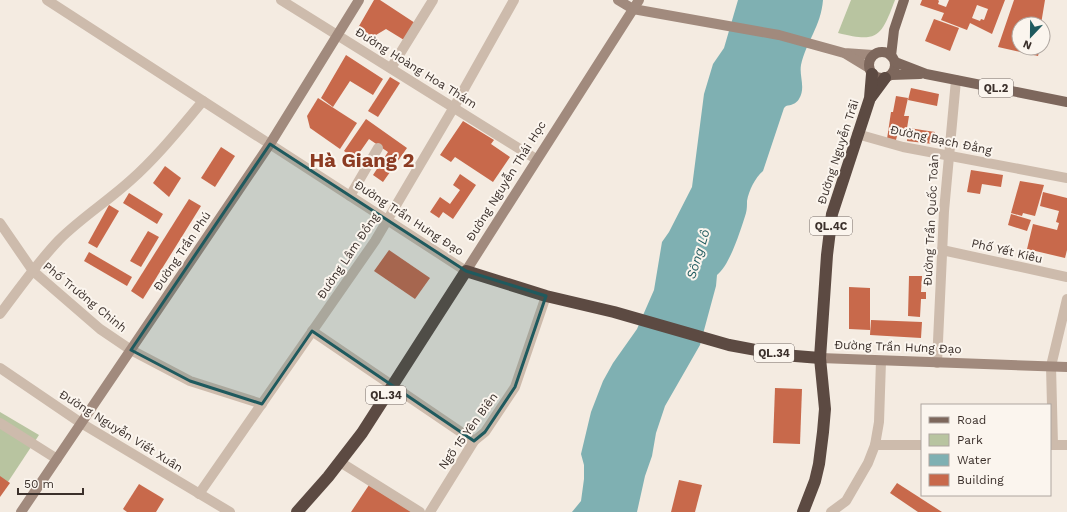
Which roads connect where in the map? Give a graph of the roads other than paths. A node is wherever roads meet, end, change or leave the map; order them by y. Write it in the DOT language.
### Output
graph roads {
  1 [pos="47,0"];
  2 [pos="281,0"];
  3 [pos="359,0"];
  4 [pos="433,0"];
  5 [pos="514,0"];
  6 [pos="618,0"];
  7 [pos="639,0"];
  8 [pos="904,0"];
  9 [pos="292,3"];
  10 [pos="633,9"];
  11 [pos="894,30"];
  12 [pos="338,35"];
  13 [pos="844,53"];
  14 [pos="877,54"];
  15 [pos="893,59"];
  16 [pos="391,68"];
  17 [pos="870,71"];
  18 [pos="926,74"];
  19 [pos="888,76"];
  20 [pos="956,80"];
  21 [pos="870,98"];
  22 [pos="203,101"];
  23 [pos="1067,102"];
  24 [pos="454,108"];
  25 [pos="857,134"];
  26 [pos="270,144"];
  27 [pos="378,148"];
  28 [pos="948,157"];
  29 [pos="536,159"];
  30 [pos="1067,178"];
  31 [pos="350,196"];
  32 [pos="388,220"];
  33 [pos="0,223"];
  34 [pos="942,250"];
  35 [pos="33,271"];
  36 [pos="466,271"];
  37 [pos="1067,277"];
  38 [pos="546,296"];
  39 [pos="1067,299"];
  40 [pos="0,314"];
  41 [pos="312,331"];
  42 [pos="131,350"];
  43 [pos="820,358"];
  44 [pos="881,360"];
  45 [pos="937,363"];
  46 [pos="1051,366"];
  47 [pos="1067,367"];
  48 [pos="0,368"];
  49 [pos="392,386"];
  50 [pos="262,404"];
  51 [pos="0,423"];
  52 [pos="81,423"];
  53 [pos="474,441"];
  54 [pos="875,445"];
  55 [pos="921,445"];
  56 [pos="1051,446"];
  57 [pos="1067,446"];
  58 [pos="57,459"];
  59 [pos="340,462"];
  60 [pos="199,494"];
  61 [pos="21,512"];
  62 [pos="230,512"];
  63 [pos="297,512"];
  64 [pos="420,512"];
  65 [pos="430,512"];
  66 [pos="806,512"];
  67 [pos="831,512"];
  1 -- 22 [label="street, Đường Trần Hưng Đạo"];
  2 -- 9 [label="street, Đường Hoàng Hoa Thám"];
  3 -- 12 [label="main road, Đường Trần Phú"];
  4 -- 16 [label="street"];
  5 -- 24 [label="street, Đường Lâm Đồng"];
  6 -- 10 [label="main road"];
  7 -- 10 [label="main road, Đường Nguyễn Thái Học"];
  8 -- 11 [label="main road"];
  9 -- 12 [label="street, Đường Hoàng Hoa Thám"];
  10 -- 13 [label="main road"];
  10 -- 29 [label="main road, Đường Nguyễn Thái Học"];
  11 -- 14 [label="main road"];
  11 -- 15 [label="main road"];
  12 -- 16 [label="street, Đường Hoàng Hoa Thám"];
  12 -- 26 [label="main road, Đường Trần Phú"];
  13 -- 14 [label="main road"];
  13 -- 17 [label="main road"];
  14 -- 15 [label="main road"];
  14 -- 17 [label="main road"];
  15 -- 18 [label="main road, QL.2"];
  15 -- 19 [label="main road"];
  16 -- 24 [label="street, Đường Hoàng Hoa Thám"];
  17 -- 19 [label="main road"];
  17 -- 21 [label="highway, Đường Nguyễn Trãi / QL.4C"];
  18 -- 19 [label="main road, QL.2"];
  18 -- 20 [label="main road, QL.2"];
  19 -- 21 [label="highway, Đường Nguyễn Trãi / QL.4C"];
  20 -- 23 [label="main road, QL.2"];
  20 -- 28 [label="street, Đường Trần Quốc Toản"];
  21 -- 25 [label="highway, Đường Nguyễn Trãi / QL.4C"];
  22 -- 26 [label="street, Đường Trần Hưng Đạo"];
  22 -- 35 [label="street"];
  24 -- 29 [label="street, Đường Hoàng Hoa Thám"];
  24 -- 32 [label="street, Đường Lâm Đồng"];
  25 -- 28 [label="street, Đường Bạch Đằng"];
  25 -- 43 [label="highway, Đường Nguyễn Trãi / QL.4C"];
  26 -- 31 [label="street, Đường Trần Hưng Đạo"];
  26 -- 42 [label="main road, Đường Trần Phú"];
  27 -- 31 [label="street"];
  28 -- 30 [label="street, Đường Bạch Đằng"];
  28 -- 34 [label="street, Đường Trần Quốc Toản"];
  29 -- 36 [label="main road, Đường Nguyễn Thái Học"];
  31 -- 32 [label="street, Đường Trần Hưng Đạo"];
  32 -- 36 [label="street, Đường Trần Hưng Đạo"];
  32 -- 41 [label="street, Đường Lâm Đồng"];
  33 -- 35 [label="street, Phố Trường Chinh"];
  34 -- 37 [label="street, Phố Yết Kiêu"];
  34 -- 45 [label="street, Đường Trần Quốc Toản"];
  35 -- 40 [label="street"];
  35 -- 42 [label="street, Phố Trường Chinh"];
  36 -- 38 [label="highway, Đường Trần Hưng Đạo / QL.34"];
  36 -- 49 [label="highway, Đường Nguyễn Thái Học / QL.34"];
  38 -- 43 [label="highway, Đường Trần Hưng Đạo / QL.34"];
  38 -- 53 [label="street, Ngõ 15 Yên Biên"];
  39 -- 46 [label="street"];
  41 -- 49 [label="street"];
  41 -- 50 [label="street, Đường Lâm Đồng"];
  42 -- 50 [label="street, Phố Trường Chinh"];
  42 -- 52 [label="main road, Đường Trần Phú"];
  43 -- 44 [label="main road, Đường Trần Hưng Đạo"];
  43 -- 66 [label="highway, QL.4C"];
  44 -- 45 [label="main road, Đường Trần Hưng Đạo"];
  44 -- 54 [label="street"];
  45 -- 46 [label="main road, Đường Trần Hưng Đạo"];
  46 -- 47 [label="main road, Đường Trần Hưng Đạo"];
  46 -- 56 [label="street"];
  48 -- 52 [label="street, Đường Nguyễn Viết Xuân"];
  49 -- 53 [label="street"];
  49 -- 59 [label="highway, Đường Nguyễn Thái Học / QL.34"];
  50 -- 60 [label="street, Đường Lâm Đồng"];
  51 -- 58 [label="street"];
  52 -- 58 [label="main road, Đường Trần Phú"];
  52 -- 60 [label="street, Đường Nguyễn Viết Xuân"];
  53 -- 65 [label="street, Ngõ 15 Yên Biên"];
  54 -- 55 [label="street"];
  54 -- 67 [label="street"];
  56 -- 57 [label="street"];
  58 -- 61 [label="main road, Đường Trần Phú"];
  59 -- 63 [label="highway, Đường Nguyễn Thái Học / QL.34"];
  59 -- 64 [label="street"];
  60 -- 62 [label="street, Đường Nguyễn Viết Xuân"];
}
